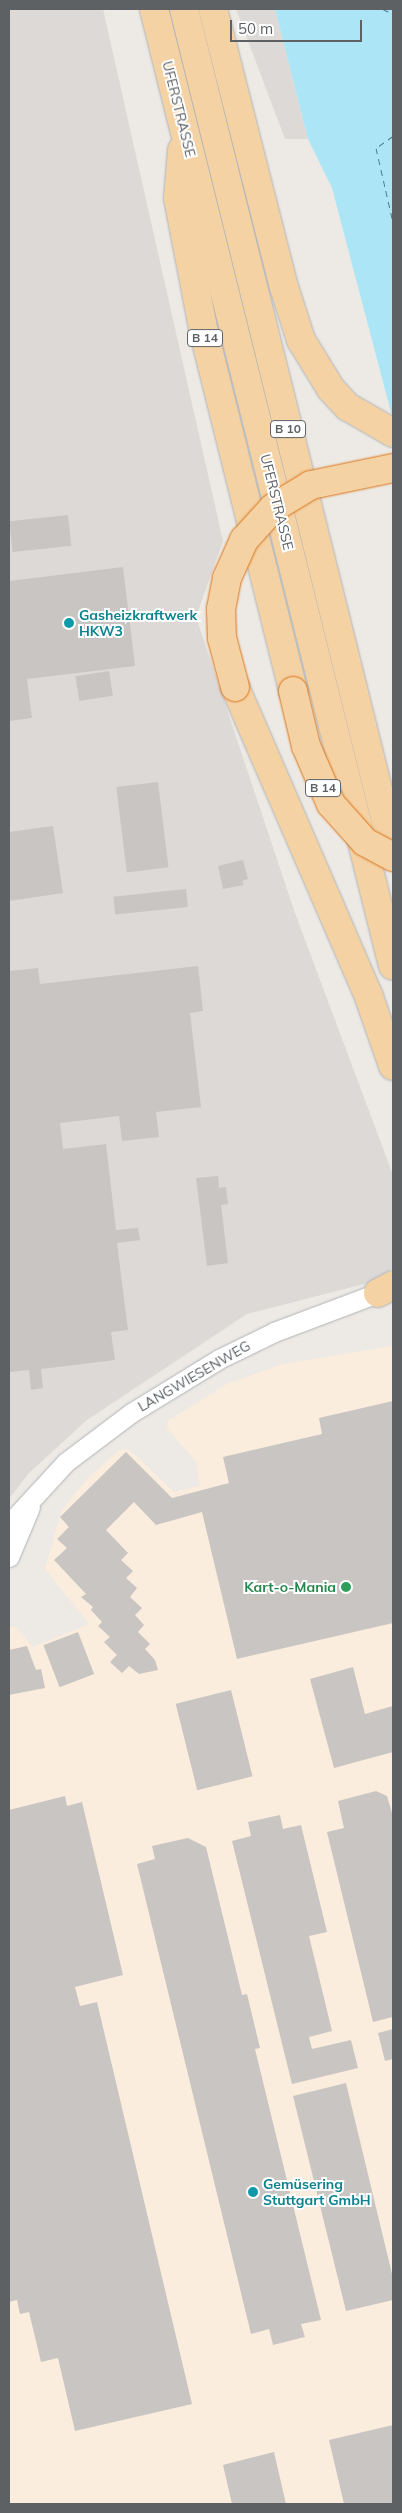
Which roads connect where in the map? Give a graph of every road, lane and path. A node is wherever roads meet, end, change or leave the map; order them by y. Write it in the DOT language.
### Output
graph roads {
  1 [pos="154,9"];
  2 [pos="184,9"];
  3 [pos="213,9"];
  4 [pos="184,126"];
  5 [pos="393,433"];
  6 [pos="393,468"];
  7 [pos="393,850"];
  8 [pos="393,857"];
  9 [pos="393,966"];
  10 [pos="393,1066"];
  11 [pos="388,1290"];
  12 [pos="35,1497"];
  13 [pos="9,1524"];
  14 [pos="9,1557"];
  1 -- 4 [label="highway, UFERSTRASSE / B 10"];
  2 -- 7 [label="highway, UFERSTRASSE / B 10"];
  3 -- 5 [label="highway"];
  4 -- 8 [label="highway, B 14, bridge"];
  4 -- 9 [label="highway, UFERSTRASSE / B 10"];
  6 -- 10 [label="highway, bridge"];
  11 -- 12 [label="street, LANGWIESENWEG"];
  12 -- 13 [label="street, LANGWIESENWEG"];
  12 -- 14 [label="street, LANGWIESENWEG"];
}
